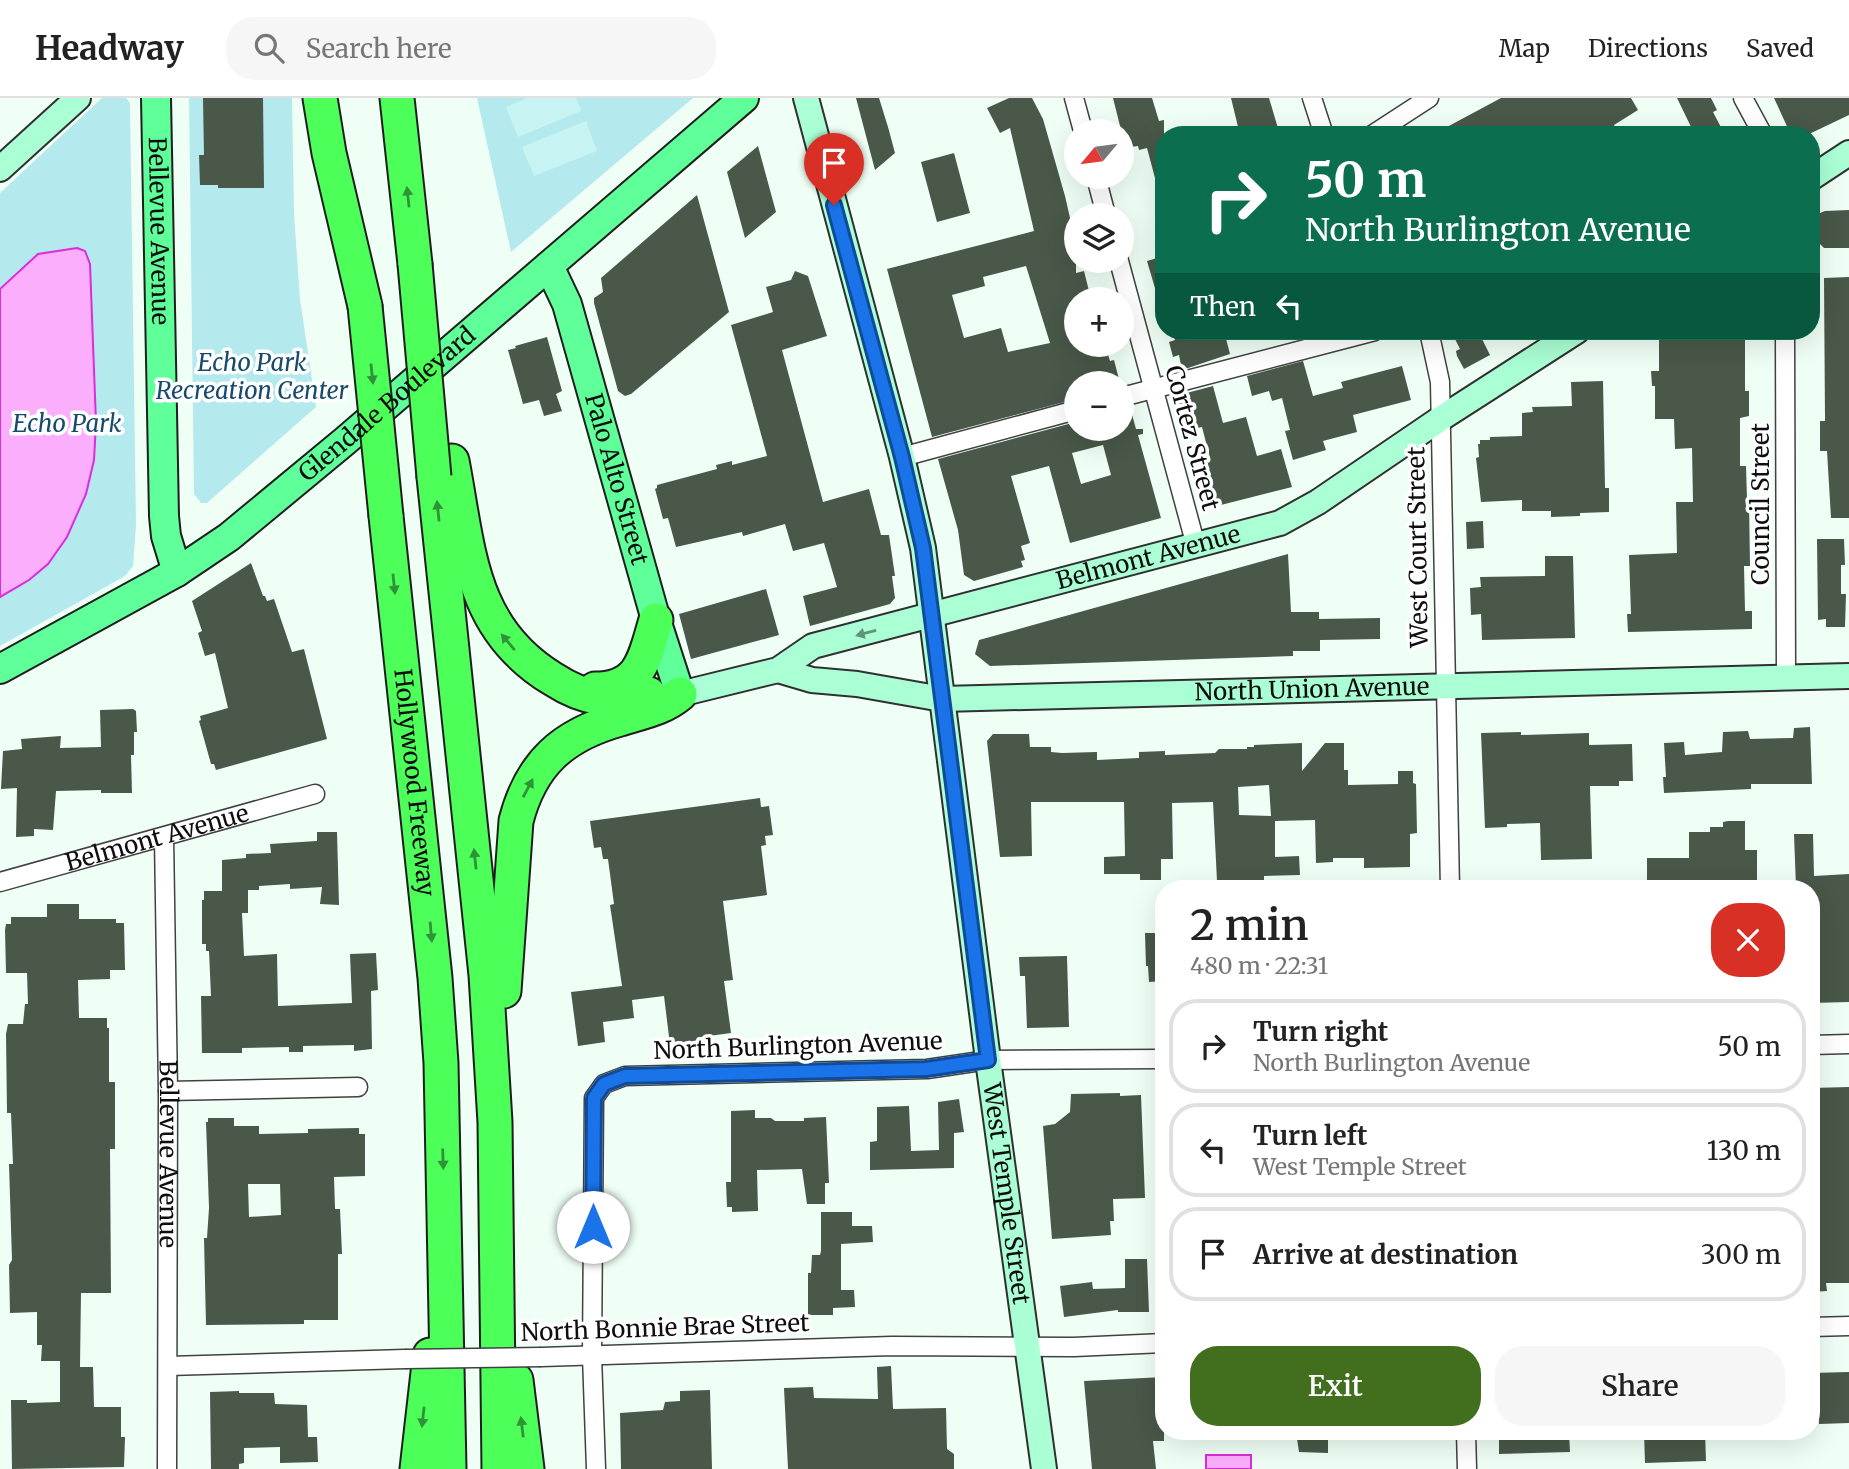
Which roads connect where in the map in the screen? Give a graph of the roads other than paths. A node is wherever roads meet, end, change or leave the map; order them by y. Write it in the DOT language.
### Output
graph roads {
  1 [pos="78,98"];
  2 [pos="156,98"];
  3 [pos="320,98"];
  4 [pos="342,98"];
  5 [pos="397,98"];
  6 [pos="744,98"];
  7 [pos="806,98"];
  8 [pos="1074,98"];
  9 [pos="1312,98"];
  10 [pos="1429,98"];
  11 [pos="1743,98"];
  12 [pos="1080,119"];
  13 [pos="1321,126"];
  14 [pos="1386,126"];
  15 [pos="1758,126"];
  16 [pos="1849,153"];
  17 [pos="0,169"];
  18 [pos="1820,172"];
  19 [pos="549,266"];
  20 [pos="1122,273"];
  21 [pos="365,306"];
  22 [pos="1341,340"];
  23 [pos="1431,340"];
  24 [pos="1563,340"];
  25 [pos="1785,340"];
  26 [pos="1153,389"];
  27 [pos="1134,394"];
  28 [pos="1064,413"];
  29 [pos="1440,419"];
  30 [pos="902,457"];
  31 [pos="443,469"];
  32 [pos="1196,546"];
  33 [pos="177,572"];
  34 [pos="932,615"];
  35 [pos="656,620"];
  36 [pos="0,669"];
  37 [pos="778,670"];
  38 [pos="540,671"];
  39 [pos="1849,676"];
  40 [pos="1786,677"];
  41 [pos="1446,688"];
  42 [pos="680,694"];
  43 [pos="942,699"];
  44 [pos="314,794"];
  45 [pos="164,837"];
  46 [pos="1450,880"];
  47 [pos="0,882"];
  48 [pos="1849,1044"];
  49 [pos="1820,1045"];
  50 [pos="1155,1059"];
  51 [pos="988,1060"];
  52 [pos="358,1087"];
  53 [pos="168,1091"];
  54 [pos="495,1122"];
  55 [pos="496,1210"];
  56 [pos="445,1227"];
  57 [pos="1849,1326"];
  58 [pos="1820,1327"];
  59 [pos="1155,1343"];
  60 [pos="1028,1347"];
  61 [pos="593,1356"];
  62 [pos="169,1366"];
  63 [pos="1466,1440"];
  64 [pos="167,1469"];
  65 [pos="417,1469"];
  66 [pos="449,1469"];
  67 [pos="499,1469"];
  68 [pos="527,1469"];
  69 [pos="596,1469"];
  70 [pos="1044,1469"];
  71 [pos="1468,1469"];
  1 -- 17 [label="main road"];
  2 -- 33 [label="main road, Bellevue Avenue"];
  3 -- 21 [label="highway"];
  4 -- 21 [label="highway, Hollywood Freeway"];
  31 -- 5 [label="highway, Hollywood Freeway, one-way, bridge"];
  6 -- 19 [label="main road, Glendale Boulevard"];
  7 -- 30 [label="main road, West Temple Street"];
  8 -- 12 [label="street"];
  9 -- 13 [label="street"];
  10 -- 14 [label="street"];
  11 -- 15 [label="street"];
  16 -- 18 [label="main road"];
  19 -- 33 [label="main road, Glendale Boulevard"];
  19 -- 35 [label="main road, Palo Alto Street"];
  20 -- 26 [label="street, Cortez Street"];
  21 -- 56 [label="highway, Hollywood Freeway, one-way, bridge"];
  22 -- 26 [label="street"];
  23 -- 29 [label="street, West Court Street"];
  24 -- 29 [label="main road, Belmont Avenue"];
  25 -- 40 [label="street, Council Street"];
  26 -- 27 [label="street"];
  26 -- 32 [label="street, Cortez Street"];
  28 -- 30 [label="street"];
  29 -- 32 [label="main road, Belmont Avenue"];
  29 -- 41 [label="street, West Court Street"];
  30 -- 34 [label="main road, West Temple Street"];
  38 -- 31 [label="highway, one-way"];
  54 -- 31 [label="highway, Hollywood Freeway, one-way"];
  32 -- 34 [label="main road, Belmont Avenue"];
  33 -- 36 [label="main road, Glendale Boulevard"];
  34 -- 37 [label="main road, Belmont Avenue, one-way"];
  34 -- 43 [label="main road, West Temple Street"];
  35 -- 38 [label="highway"];
  35 -- 42 [label="main road, Palo Alto Street"];
  37 -- 42 [label="main road, Belmont Avenue"];
  37 -- 43 [label="main road, North Union Avenue"];
  38 -- 42 [label="highway"];
  39 -- 40 [label="main road, North Union Avenue"];
  40 -- 41 [label="main road, North Union Avenue"];
  41 -- 43 [label="main road, North Union Avenue"];
  41 -- 46 [label="street, West Court Street"];
  54 -- 42 [label="highway, one-way"];
  43 -- 51 [label="main road, West Temple Street"];
  44 -- 45 [label="street, Belmont Avenue"];
  45 -- 47 [label="street, Belmont Avenue"];
  45 -- 53 [label="street, Bellevue Avenue"];
  48 -- 49 [label="street"];
  50 -- 51 [label="street, North Burlington Avenue"];
  51 -- 60 [label="main road, West Temple Street"];
  51 -- 61 [label="street, North Burlington Avenue"];
  52 -- 53 [label="street"];
  53 -- 62 [label="street, Bellevue Avenue"];
  54 -- 55 [label="highway, Hollywood Freeway"];
  55 -- 67 [label="highway, Hollywood Freeway"];
  68 -- 55 [label="highway, one-way"];
  56 -- 65 [label="highway, one-way"];
  56 -- 66 [label="highway, Hollywood Freeway"];
  57 -- 58 [label="street"];
  59 -- 60 [label="street, North Bonnie Brae Street"];
  60 -- 61 [label="street, North Bonnie Brae Street"];
  60 -- 70 [label="main road, West Temple Street"];
  61 -- 62 [label="street, North Bonnie Brae Street, bridge"];
  61 -- 69 [label="street"];
  62 -- 64 [label="street, Bellevue Avenue"];
  63 -- 71 [label="street"];
}
